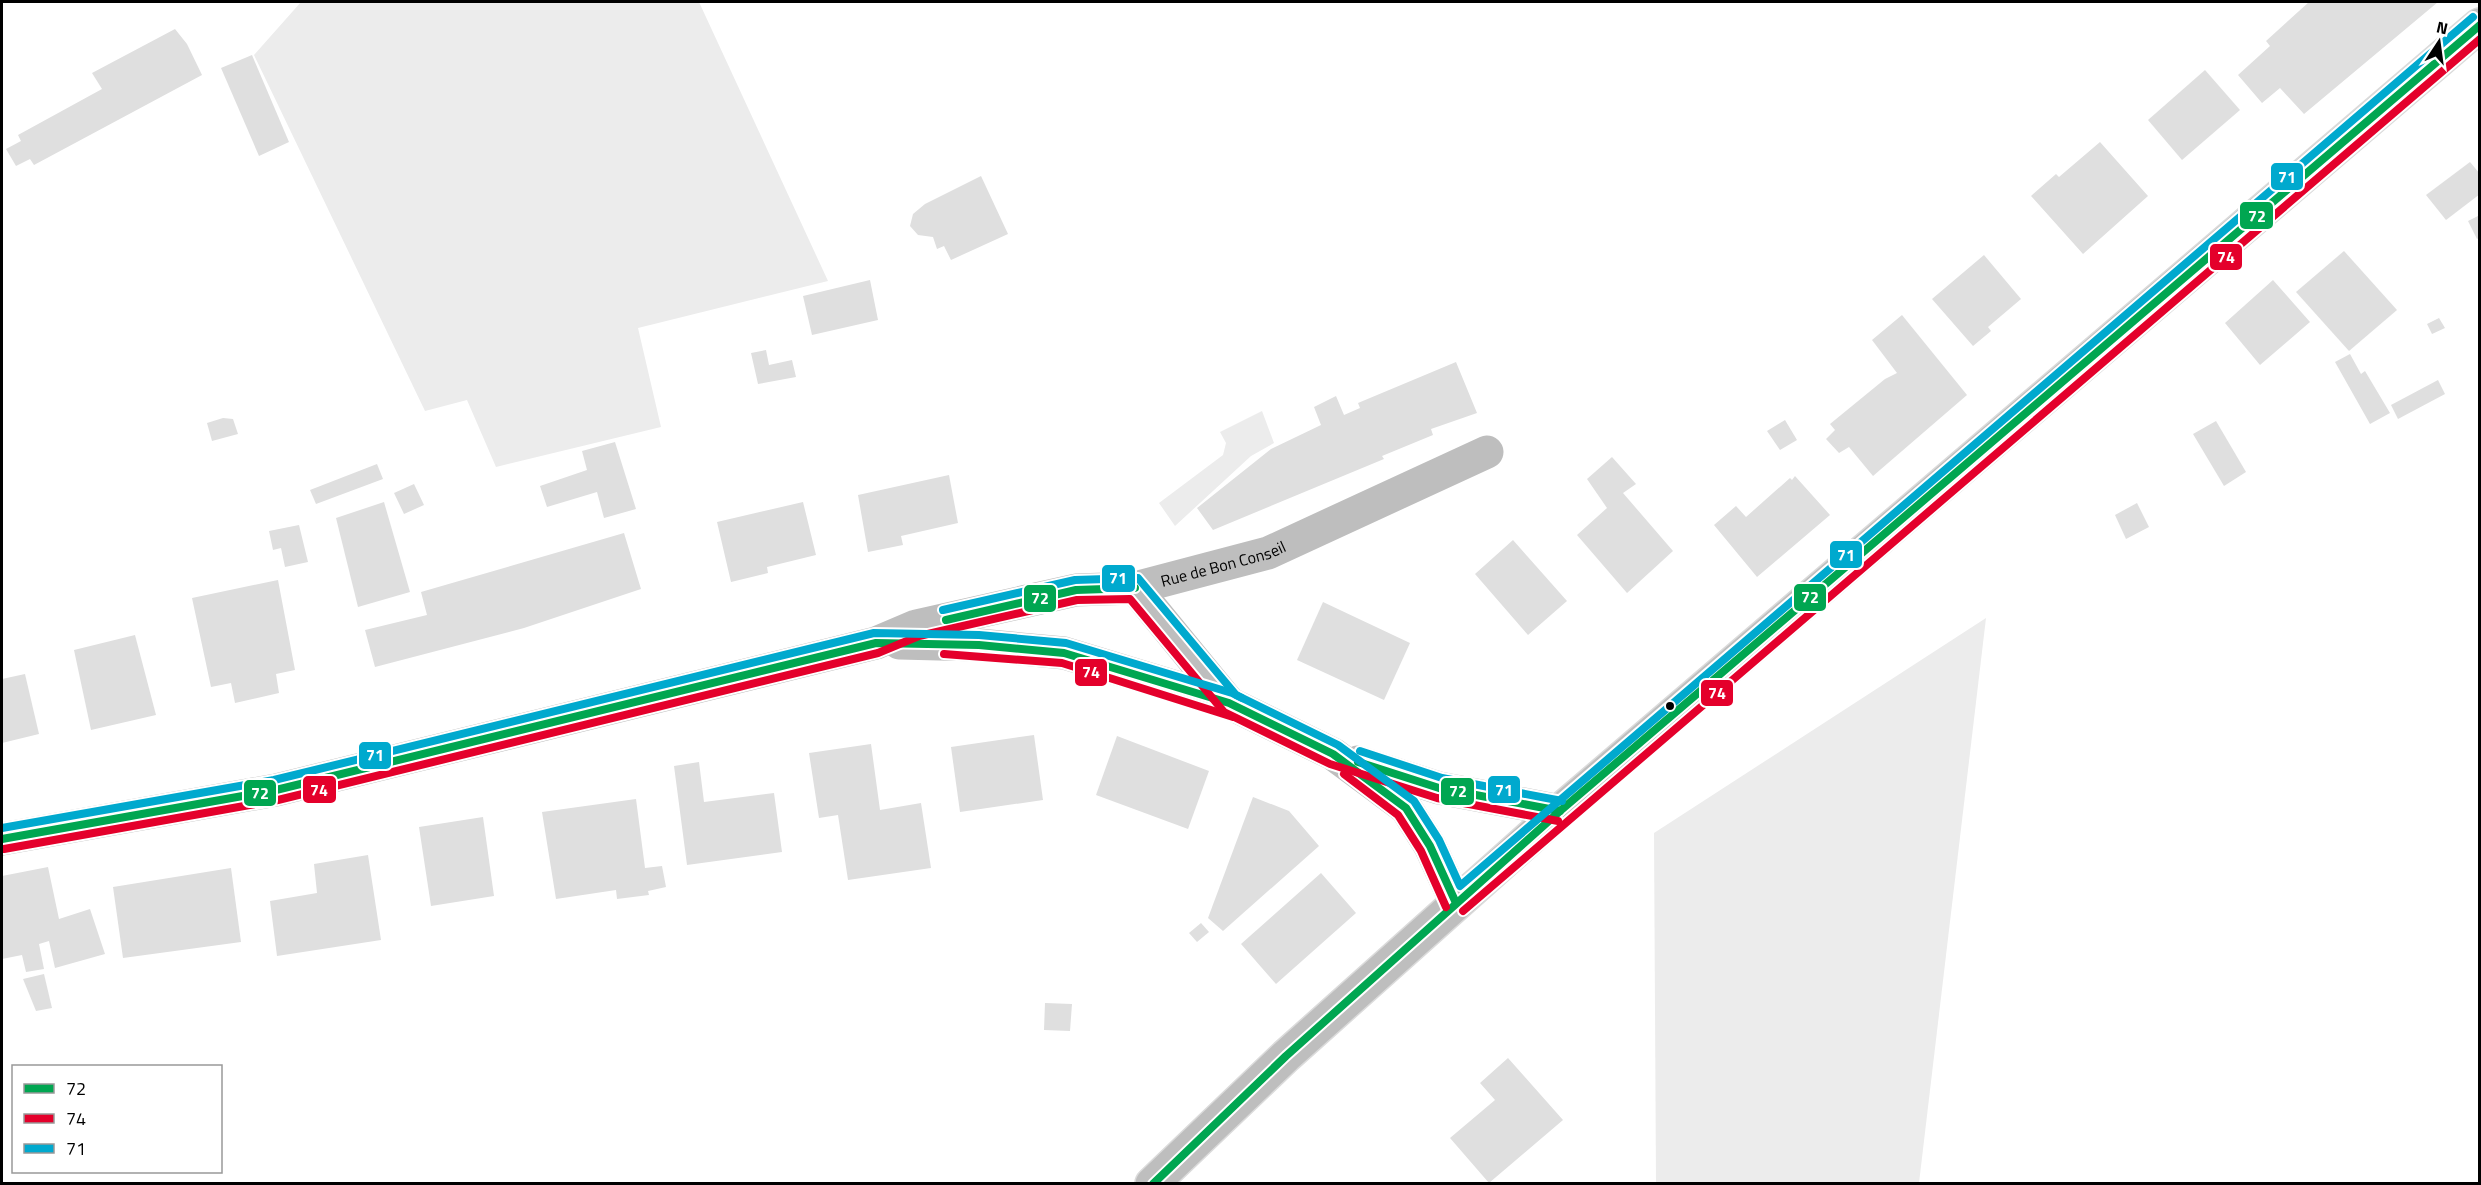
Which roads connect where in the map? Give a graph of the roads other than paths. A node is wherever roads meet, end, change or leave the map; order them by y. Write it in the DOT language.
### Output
graph roads {
  1 [pos="2480,25"];
  2 [pos="1487,452"];
  3 [pos="1135,588"];
  4 [pos="876,643"];
  5 [pos="1229,703"];
  6 [pos="1333,754"];
  7 [pos="1560,812"];
  8 [pos="2,839"];
  9 [pos="1456,903"];
  10 [pos="1152,1184"];
  1 -- 7 [label="street"];
  2 -- 3 [label="street, Rue de Bon Conseil"];
  3 -- 4 [label="street, Rue de Bon Conseil"];
  3 -- 5 [label="street"];
  4 -- 5 [label="street, Rue de Bon Conseil"];
  4 -- 8 [label="street, Rue de Bon Conseil"];
  5 -- 6 [label="street, Rue de Bon Conseil"];
  6 -- 7 [label="street"];
  6 -- 9 [label="street, Rue de Bon Conseil"];
  7 -- 9 [label="street"];
  9 -- 10 [label="street"];
}
